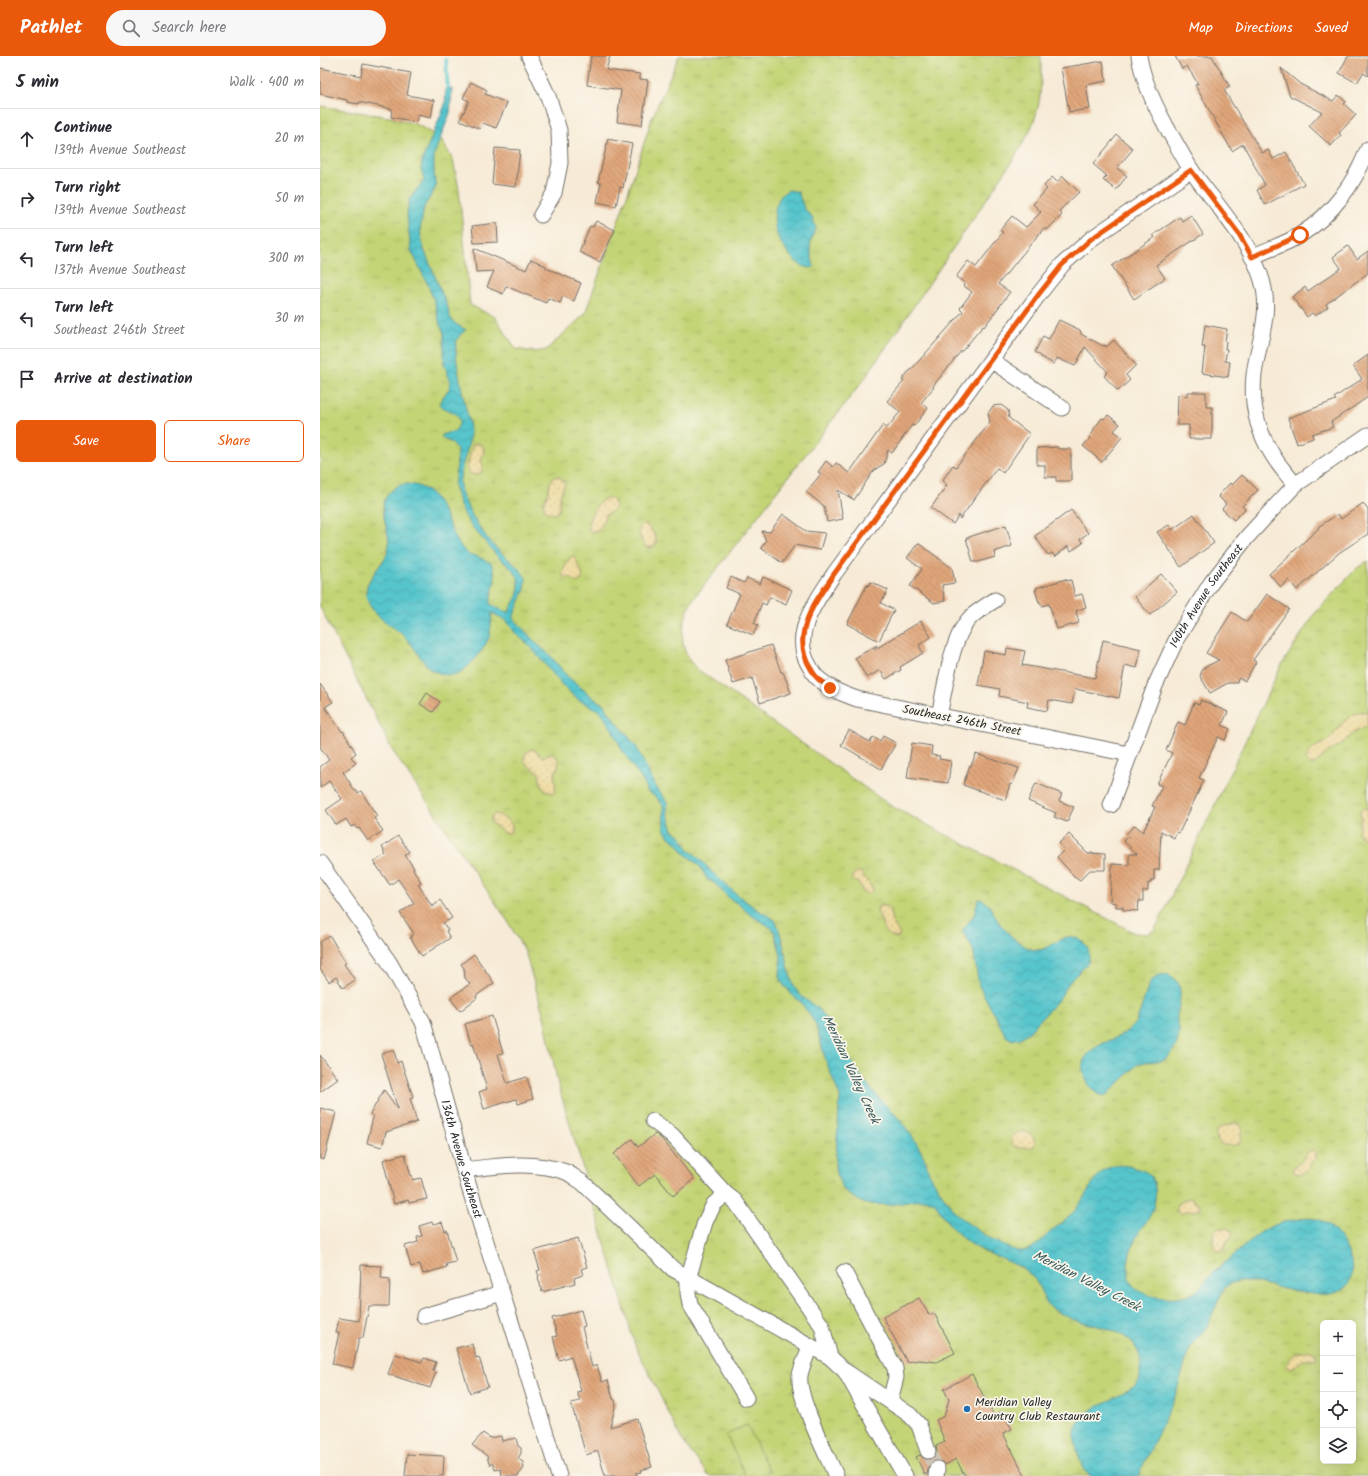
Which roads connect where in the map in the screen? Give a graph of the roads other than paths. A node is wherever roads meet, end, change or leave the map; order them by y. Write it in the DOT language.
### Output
graph roads {
  1 [pos="530,56"];
  2 [pos="1139,56"];
  3 [pos="1368,149"];
  4 [pos="1191,170"];
  5 [pos="541,215"];
  6 [pos="1252,257"];
  7 [pos="992,360"];
  8 [pos="1062,408"];
  9 [pos="1368,435"];
  10 [pos="1295,485"];
  11 [pos="995,600"];
  12 [pos="939,716"];
  13 [pos="1130,754"];
  14 [pos="1112,805"];
  15 [pos="320,863"];
  16 [pos="653,1121"];
  17 [pos="464,1170"];
  18 [pos="726,1194"];
  19 [pos="844,1272"];
  20 [pos="688,1279"];
  21 [pos="502,1293"];
  22 [pos="424,1316"];
  23 [pos="810,1346"];
  24 [pos="830,1358"];
  25 [pos="845,1371"];
  26 [pos="746,1398"];
  27 [pos="890,1401"];
  28 [pos="928,1451"];
  29 [pos="559,1476"];
  30 [pos="836,1476"];
  31 [pos="905,1476"];
  1 -- 5 [label="street"];
  2 -- 4 [label="street"];
  3 -- 6 [label="street"];
  4 -- 6 [label="street"];
  4 -- 7 [label="street"];
  6 -- 10 [label="street"];
  7 -- 8 [label="street"];
  7 -- 12 [label="street, Southeast 246th Street"];
  9 -- 10 [label="street, 140th Avenue Southeast"];
  10 -- 13 [label="street, 140th Avenue Southeast"];
  11 -- 12 [label="street"];
  12 -- 13 [label="street, Southeast 246th Street"];
  13 -- 14 [label="street, 140th Avenue Southeast"];
  15 -- 17 [label="street, 136th Avenue Southeast"];
  16 -- 18 [label="street"];
  17 -- 20 [label="street"];
  17 -- 21 [label="street, 136th Avenue Southeast"];
  18 -- 20 [label="street"];
  18 -- 24 [label="street"];
  19 -- 27 [label="street"];
  20 -- 23 [label="street"];
  20 -- 26 [label="street"];
  21 -- 22 [label="street"];
  21 -- 29 [label="street, 136th Avenue Southeast"];
  23 -- 24 [label="street"];
  23 -- 30 [label="street"];
  24 -- 25 [label="street"];
  25 -- 27 [label="street"];
  25 -- 31 [label="street"];
  27 -- 28 [label="street"];
}
